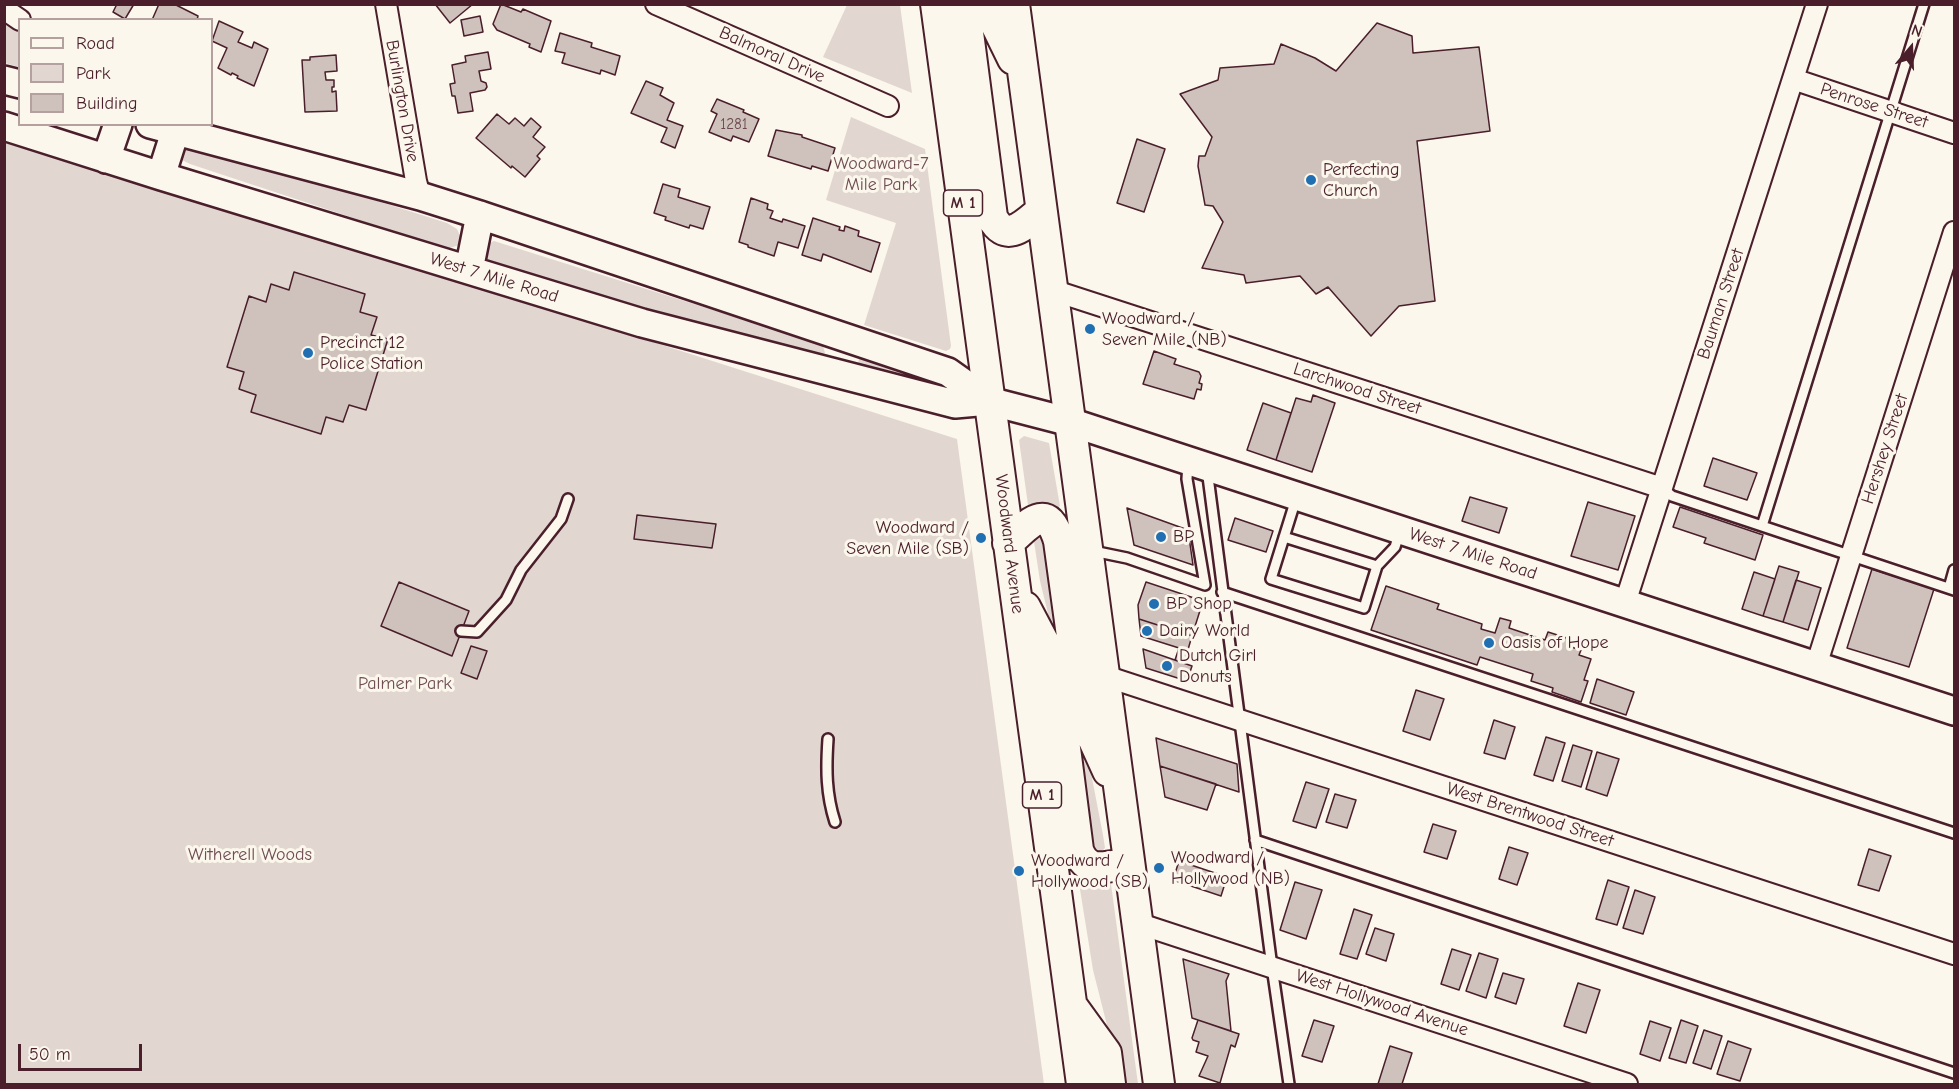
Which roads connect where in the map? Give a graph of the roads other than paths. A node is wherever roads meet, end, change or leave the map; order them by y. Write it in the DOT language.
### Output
graph roads {
  1 [pos="386,4"];
  2 [pos="656,4"];
  3 [pos="936,4"];
  4 [pos="956,4"];
  5 [pos="986,4"];
  6 [pos="1014,4"];
  7 [pos="1817,4"];
  8 [pos="1924,4"];
  9 [pos="4,9"];
  10 [pos="693,13"];
  11 [pos="18,19"];
  12 [pos="1024,80"];
  13 [pos="1793,80"];
  14 [pos="888,106"];
  15 [pos="1890,111"];
  16 [pos="4,126"];
  17 [pos="117,126"];
  18 [pos="170,128"];
  19 [pos="1954,133"];
  20 [pos="106,159"];
  21 [pos="160,176"];
  22 [pos="420,196"];
  23 [pos="1041,211"];
  24 [pos="480,215"];
  25 [pos="1954,232"];
  26 [pos="469,270"];
  27 [pos="1052,290"];
  28 [pos="844,338"];
  29 [pos="841,375"];
  30 [pos="989,401"];
  31 [pos="1070,422"];
  32 [pos="1197,464"];
  33 [pos="1662,488"];
  34 [pos="1297,496"];
  35 [pos="568,499"];
  36 [pos="1762,526"];
  37 [pos="1400,530"];
  38 [pos="1284,537"];
  39 [pos="1008,543"];
  40 [pos="1074,551"];
  41 [pos="1851,555"];
  42 [pos="1377,566"];
  43 [pos="1954,570"];
  44 [pos="1015,586"];
  45 [pos="1952,589"];
  46 [pos="1222,592"];
  47 [pos="1625,603"];
  48 [pos="461,631"];
  49 [pos="1816,666"];
  50 [pos="1105,676"];
  51 [pos="1954,711"];
  52 [pos="1243,721"];
  53 [pos="828,739"];
  54 [pos="1120,799"];
  55 [pos="836,822"];
  56 [pos="1954,833"];
  57 [pos="1255,840"];
  58 [pos="1129,862"];
  59 [pos="1137,923"];
  60 [pos="1954,954"];
  61 [pos="1272,967"];
  62 [pos="1070,1004"];
  63 [pos="1954,1073"];
  64 [pos="1082,1084"];
  65 [pos="1110,1084"];
  66 [pos="1159,1084"];
  67 [pos="1289,1084"];
  68 [pos="1627,1084"];
  1 -- 22 [label="street, Burlington Drive"];
  2 -- 10 [label="street, Balmoral Drive"];
  3 -- 30 [label="main road, Woodward Avenue / M 1"];
  4 -- 23 [label="main road"];
  5 -- 12 [label="main road"];
  6 -- 12 [label="main road"];
  7 -- 13 [label="street, Bauman Street"];
  8 -- 15 [label="lane"];
  9 -- 11 [label="street"];
  10 -- 14 [label="street, Balmoral Drive"];
  12 -- 23 [label="main road"];
  13 -- 15 [label="street, Penrose Street"];
  13 -- 33 [label="street, Bauman Street"];
  15 -- 19 [label="street, Penrose Street"];
  15 -- 36 [label="lane"];
  16 -- 20 [label="main road, West 7 Mile Road"];
  17 -- 20 [label="main road"];
  18 -- 21 [label="main road"];
  18 -- 22 [label="main road, West 7 Mile Road"];
  20 -- 21 [label="main road, West 7 Mile Road"];
  21 -- 26 [label="main road, West 7 Mile Road"];
  22 -- 24 [label="main road, West 7 Mile Road"];
  23 -- 27 [label="main road"];
  24 -- 26 [label="main road"];
  24 -- 28 [label="main road, West 7 Mile Road"];
  25 -- 41 [label="street, Hershey Street"];
  26 -- 29 [label="main road, West 7 Mile Road"];
  27 -- 31 [label="main road"];
  27 -- 33 [label="street, Larchwood Street"];
  28 -- 29 [label="main road"];
  28 -- 30 [label="main road, West 7 Mile Road"];
  29 -- 30 [label="main road, West 7 Mile Road"];
  30 -- 31 [label="main road, West 7 Mile Road"];
  30 -- 39 [label="main road, Woodward Avenue / M 1"];
  31 -- 32 [label="main road, West 7 Mile Road"];
  31 -- 40 [label="main road"];
  32 -- 34 [label="main road, West 7 Mile Road"];
  32 -- 40 [label="lane"];
  32 -- 46 [label="lane"];
  33 -- 36 [label="lane"];
  33 -- 47 [label="street, Bauman Street"];
  34 -- 37 [label="main road, West 7 Mile Road"];
  34 -- 38 [label="lane"];
  35 -- 48 [label="lane"];
  36 -- 41 [label="lane"];
  37 -- 42 [label="lane"];
  37 -- 47 [label="main road, West 7 Mile Road"];
  38 -- 42 [label="lane"];
  38 -- 42 [label="lane"];
  39 -- 40 [label="main road"];
  39 -- 44 [label="main road, Woodward Avenue / M 1"];
  40 -- 50 [label="main road"];
  40 -- 54 [label="main road"];
  41 -- 45 [label="lane"];
  41 -- 49 [label="street, Hershey Street"];
  43 -- 45 [label="lane"];
  44 -- 58 [label="main road"];
  44 -- 62 [label="main road, Woodward Avenue / M 1"];
  46 -- 52 [label="lane"];
  46 -- 56 [label="lane"];
  47 -- 49 [label="main road, West 7 Mile Road"];
  49 -- 51 [label="main road, West 7 Mile Road"];
  50 -- 52 [label="street, West Brentwood Street"];
  50 -- 54 [label="main road"];
  52 -- 57 [label="lane"];
  52 -- 60 [label="street, West Brentwood Street"];
  53 -- 55 [label="lane"];
  54 -- 58 [label="main road"];
  57 -- 61 [label="lane"];
  57 -- 63 [label="lane"];
  58 -- 59 [label="main road"];
  59 -- 61 [label="street, West Hollywood Avenue"];
  59 -- 66 [label="main road"];
  61 -- 67 [label="lane"];
  61 -- 68 [label="street, West Hollywood Avenue"];
  62 -- 64 [label="main road, Woodward Avenue / M 1"];
  62 -- 65 [label="main road"];
}
